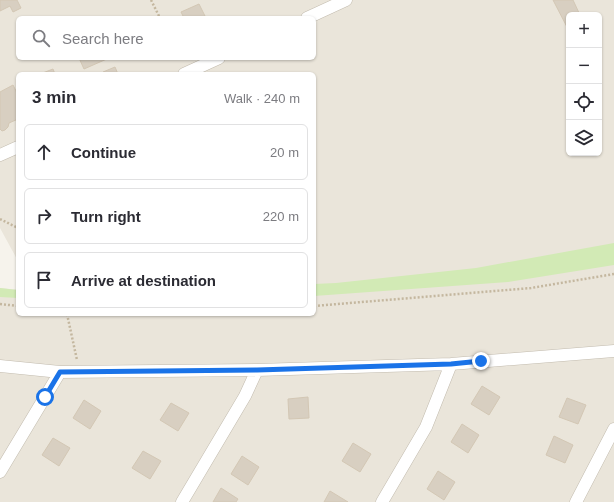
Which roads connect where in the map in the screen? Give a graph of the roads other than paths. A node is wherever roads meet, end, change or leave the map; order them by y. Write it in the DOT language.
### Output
graph roads {
  1 [pos="346,0"];
  2 [pos="312,16"];
  3 [pos="215,60"];
  4 [pos="188,72"];
  5 [pos="16,148"];
  6 [pos="0,155"];
  7 [pos="614,350"];
  8 [pos="451,364"];
  9 [pos="0,366"];
  10 [pos="257,370"];
  11 [pos="60,372"];
  12 [pos="614,429"];
  13 [pos="0,472"];
  14 [pos="182,502"];
  15 [pos="382,502"];
  16 [pos="576,502"];
  1 -- 2 [label="street"];
  3 -- 4 [label="street"];
  5 -- 6 [label="street"];
  7 -- 8 [label="street"];
  8 -- 10 [label="street"];
  8 -- 15 [label="street"];
  9 -- 11 [label="street"];
  10 -- 11 [label="street"];
  10 -- 14 [label="street"];
  11 -- 13 [label="street"];
  12 -- 16 [label="street"];
}
